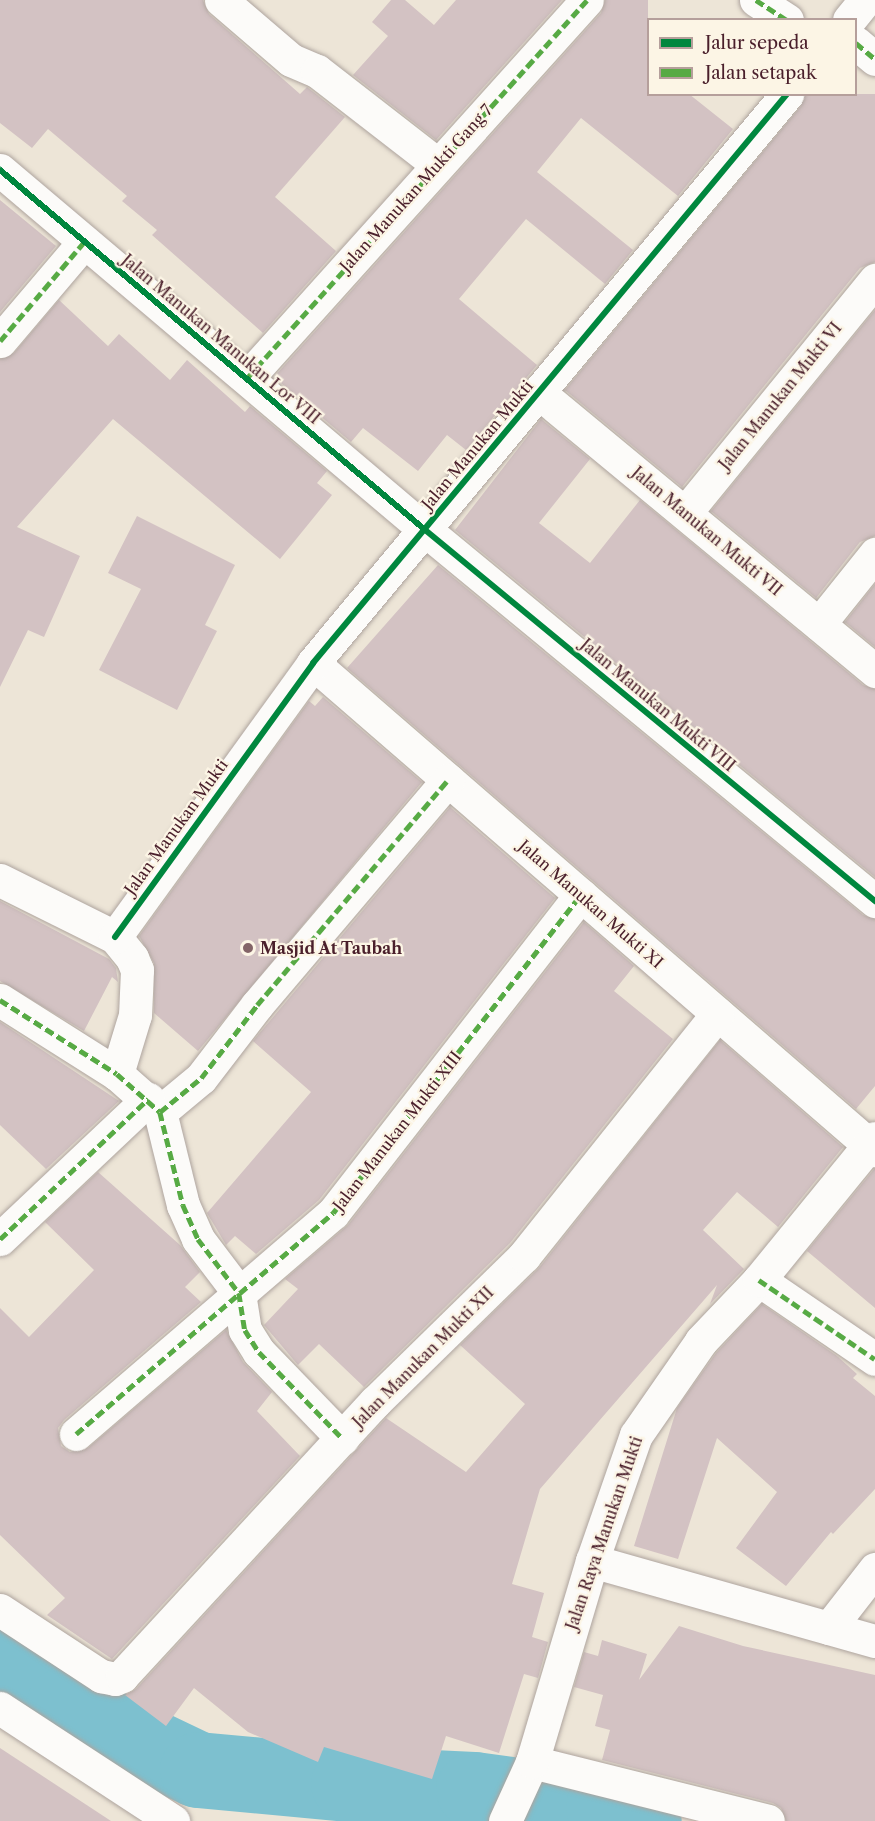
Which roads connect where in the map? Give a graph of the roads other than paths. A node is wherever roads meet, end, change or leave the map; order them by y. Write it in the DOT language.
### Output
graph roads {
  1 [pos="220,0"];
  2 [pos="587,0"];
  3 [pos="756,0"];
  4 [pos="865,0"];
  5 [pos="784,18"];
  6 [pos="851,18"];
  7 [pos="857,45"];
  8 [pos="875,59"];
  9 [pos="785,96"];
  10 [pos="437,164"];
  11 [pos="0,170"];
  12 [pos="84,242"];
  13 [pos="875,280"];
  14 [pos="0,341"];
  15 [pos="247,378"];
  16 [pos="538,392"];
  17 [pos="685,513"];
  18 [pos="424,529"];
  19 [pos="875,554"];
  20 [pos="819,624"];
  21 [pos="313,663"];
  22 [pos="875,671"];
  23 [pos="448,780"];
  24 [pos="0,880"];
  25 [pos="581,895"];
  26 [pos="875,901"];
  27 [pos="115,937"];
  28 [pos="0,1000"];
  29 [pos="717,1014"];
  30 [pos="117,1074"];
  31 [pos="154,1106"];
  32 [pos="873,1144"];
  33 [pos="0,1239"];
  34 [pos="759,1280"];
  35 [pos="239,1293"];
  36 [pos="875,1359"];
  37 [pos="76,1434"];
  38 [pos="342,1438"];
  39 [pos="592,1561"];
  40 [pos="875,1569"];
  41 [pos="0,1610"];
  42 [pos="829,1628"];
  43 [pos="875,1641"];
  44 [pos="0,1708"];
  45 [pos="531,1765"];
  46 [pos="512,1817"];
  47 [pos="173,1821"];
  48 [pos="768,1821"];
  1 -- 10 [label="street"];
  2 -- 10 [label="street, Jalan Manukan Mukti Gang 7"];
  3 -- 5 [label="street"];
  4 -- 6 [label="street"];
  7 -- 8 [label="street"];
  9 -- 16 [label="street, Jalan Manukan Mukti"];
  10 -- 15 [label="street, Jalan Manukan Mukti Gang 7"];
  11 -- 12 [label="street, Jalan Manukan Manukan Lor VIII"];
  12 -- 14 [label="street"];
  12 -- 15 [label="street, Jalan Manukan Manukan Lor VIII"];
  13 -- 17 [label="street, Jalan Manukan Mukti VI"];
  15 -- 18 [label="street, Jalan Manukan Manukan Lor VIII"];
  16 -- 17 [label="street, Jalan Manukan Mukti VII"];
  16 -- 18 [label="street, Jalan Manukan Mukti"];
  17 -- 20 [label="street, Jalan Manukan Mukti VII"];
  18 -- 21 [label="street, Jalan Manukan Mukti"];
  18 -- 26 [label="street, Jalan Manukan Mukti VIII"];
  19 -- 20 [label="street"];
  20 -- 22 [label="street, Jalan Manukan Mukti VII"];
  21 -- 23 [label="street, Jalan Manukan Mukti XI"];
  21 -- 27 [label="street, Jalan Manukan Mukti"];
  23 -- 25 [label="street, Jalan Manukan Mukti XI"];
  23 -- 31 [label="street"];
  24 -- 27 [label="street"];
  25 -- 29 [label="street, Jalan Manukan Mukti XI"];
  25 -- 35 [label="street, Jalan Manukan Mukti XIII"];
  27 -- 30 [label="street"];
  28 -- 30 [label="street"];
  29 -- 32 [label="street, Jalan Manukan Mukti XI"];
  29 -- 38 [label="street, Jalan Manukan Mukti XII"];
  30 -- 31 [label="street"];
  31 -- 33 [label="street"];
  31 -- 35 [label="street"];
  32 -- 34 [label="street, Jalan Raya Manukan Mukti"];
  34 -- 36 [label="street"];
  34 -- 39 [label="street, Jalan Raya Manukan Mukti"];
  35 -- 37 [label="street, Jalan Manukan Mukti XIII"];
  35 -- 38 [label="street"];
  38 -- 41 [label="street, Jalan Manukan Mukti XII"];
  39 -- 42 [label="street"];
  39 -- 45 [label="street, Jalan Raya Manukan Mukti"];
  40 -- 42 [label="street"];
  42 -- 43 [label="street"];
  44 -- 47 [label="street"];
  45 -- 46 [label="street, Jalan Raya Manukan Mukti"];
  45 -- 48 [label="street"];
}
